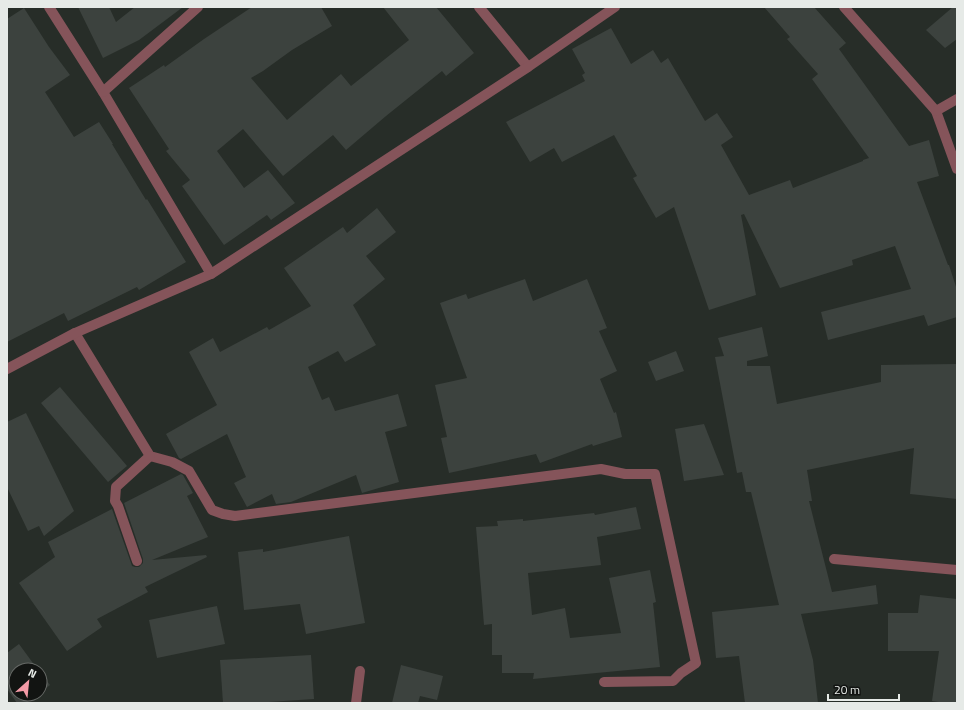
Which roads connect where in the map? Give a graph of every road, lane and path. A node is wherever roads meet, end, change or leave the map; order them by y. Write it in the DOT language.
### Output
graph roads {
  1 [pos="49,7"];
  2 [pos="198,7"];
  3 [pos="479,7"];
  4 [pos="615,7"];
  5 [pos="844,7"];
  6 [pos="528,68"];
  7 [pos="103,92"];
  8 [pos="957,99"];
  9 [pos="936,111"];
  10 [pos="957,170"];
  11 [pos="211,274"];
  12 [pos="75,334"];
  13 [pos="7,369"];
  14 [pos="150,456"];
  15 [pos="834,559"];
  16 [pos="137,561"];
  17 [pos="957,570"];
  18 [pos="360,671"];
  19 [pos="604,682"];
  20 [pos="356,703"];
  1 -- 7 [label="street"];
  2 -- 7 [label="street"];
  3 -- 6 [label="street"];
  4 -- 6 [label="street"];
  5 -- 9 [label="street"];
  6 -- 11 [label="street"];
  7 -- 11 [label="street"];
  8 -- 9 [label="street"];
  9 -- 10 [label="street"];
  11 -- 12 [label="street"];
  12 -- 13 [label="street"];
  12 -- 14 [label="street"];
  14 -- 16 [label="street"];
  14 -- 19 [label="street"];
  15 -- 17 [label="street"];
  18 -- 20 [label="street"];
}
